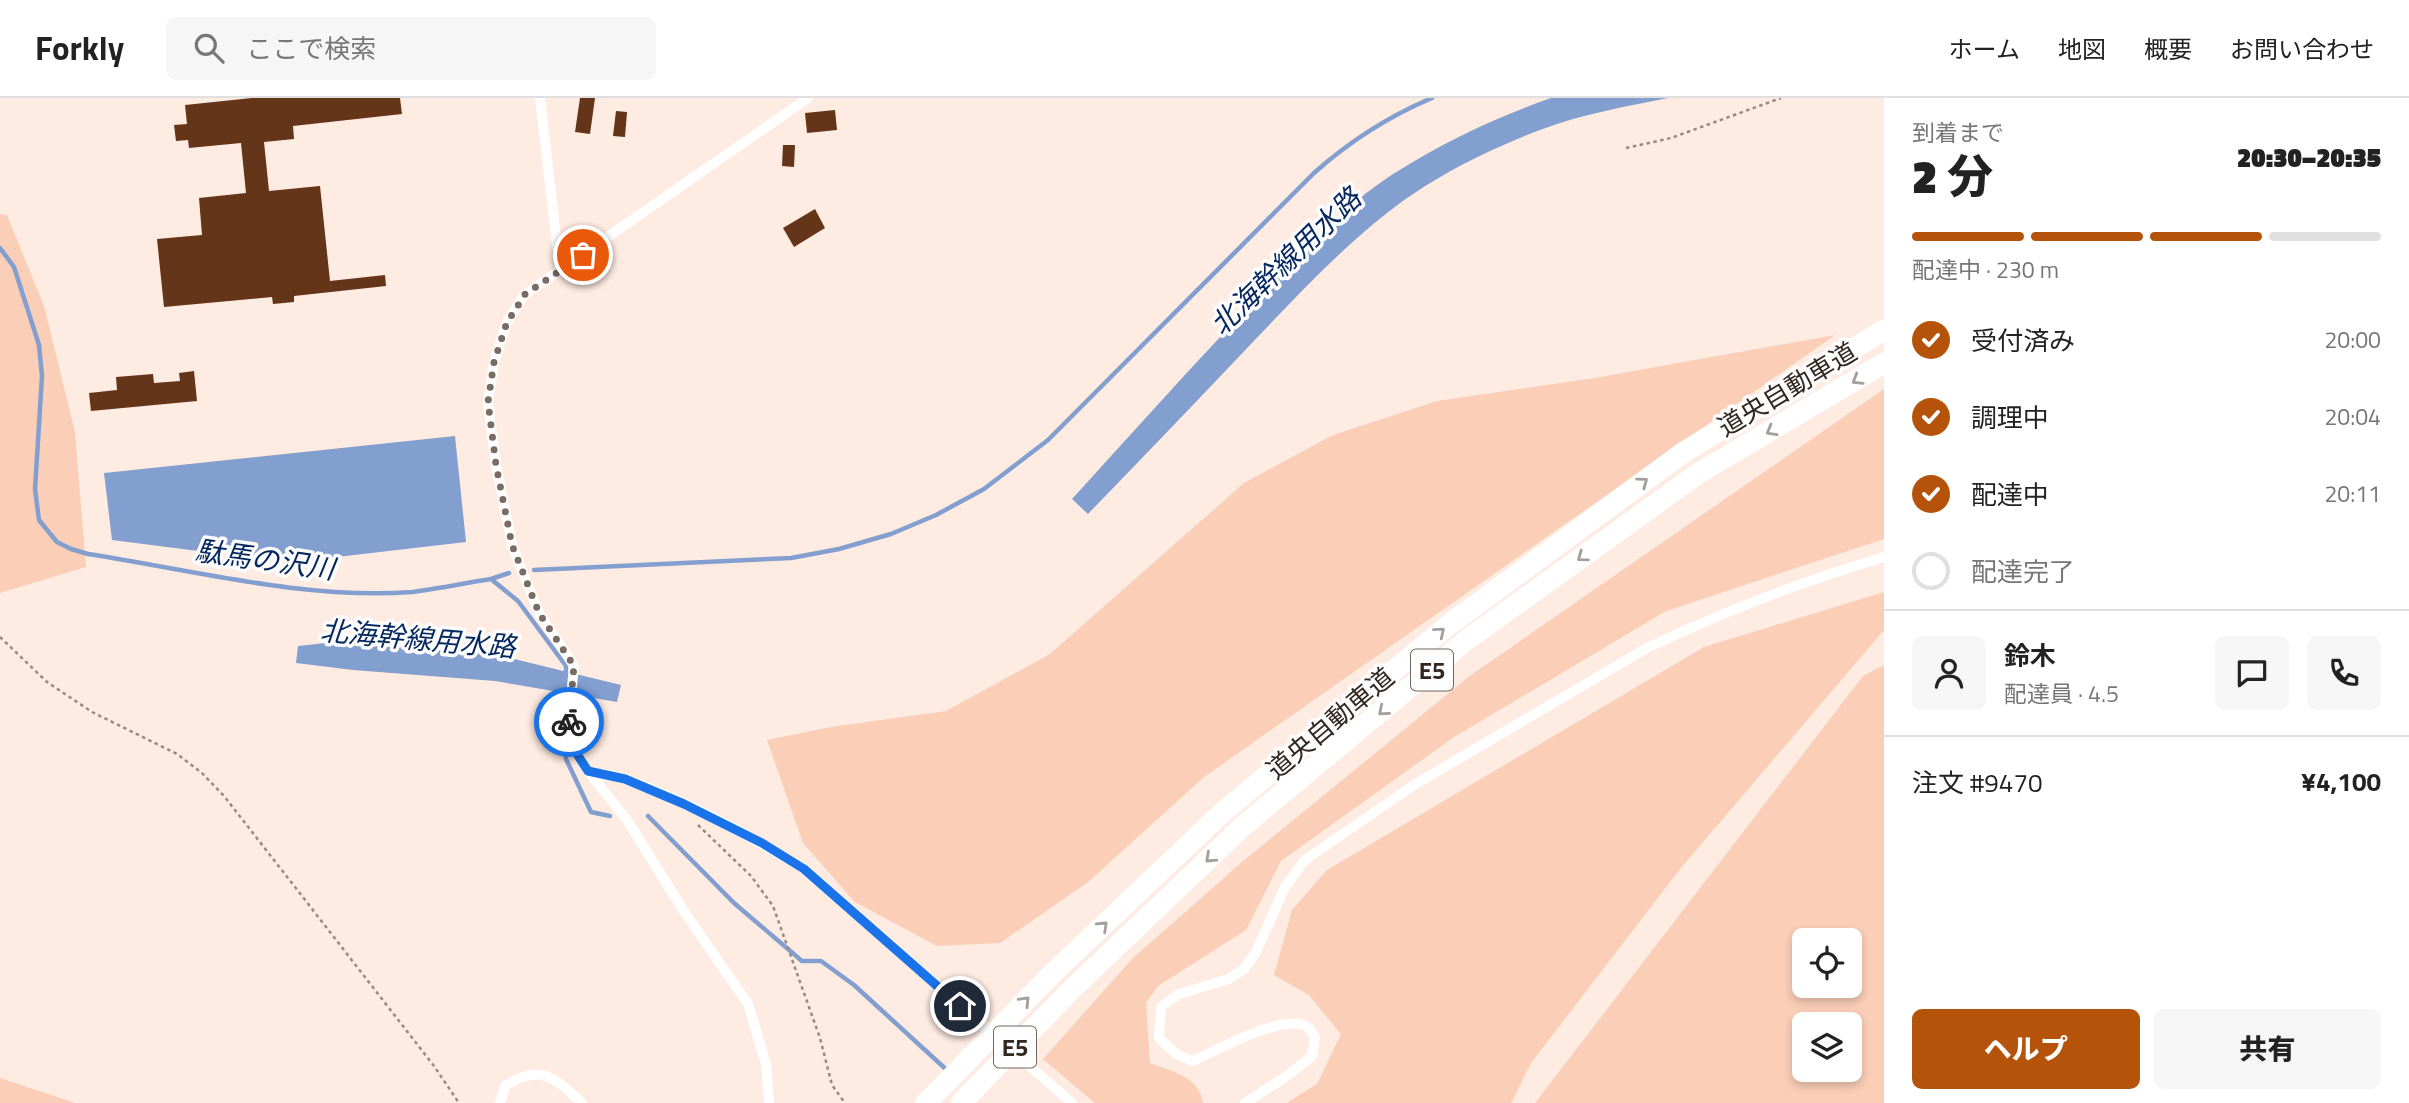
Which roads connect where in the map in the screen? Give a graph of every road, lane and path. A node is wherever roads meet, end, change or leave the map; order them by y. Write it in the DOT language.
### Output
graph roads {
  1 [pos="540,98"];
  2 [pos="808,98"];
  3 [pos="1781,98"];
  4 [pos="1626,148"];
  5 [pos="560,271"];
  6 [pos="1884,330"];
  7 [pos="1884,363"];
  8 [pos="1884,557"];
  9 [pos="0,637"];
  10 [pos="588,771"];
  11 [pos="684,804"];
  12 [pos="458,1103"];
  13 [pos="500,1103"];
  14 [pos="582,1103"];
  15 [pos="769,1103"];
  16 [pos="845,1103"];
  17 [pos="926,1103"];
  18 [pos="961,1103"];
  19 [pos="1072,1103"];
  20 [pos="1245,1103"];
  1 -- 5 [label="street"];
  2 -- 5 [label="street"];
  3 -- 4 [label="path"];
  5 -- 10 [label="street"];
  17 -- 6 [label="highway, 道央自動車道 / E5, one-way"];
  7 -- 18 [label="highway, 道央自動車道 / E5, one-way"];
  8 -- 20 [label="street"];
  9 -- 12 [label="path"];
  10 -- 11 [label="street"];
  10 -- 15 [label="street"];
  11 -- 16 [label="path"];
  11 -- 19 [label="street"];
  13 -- 14 [label="street"];
}
